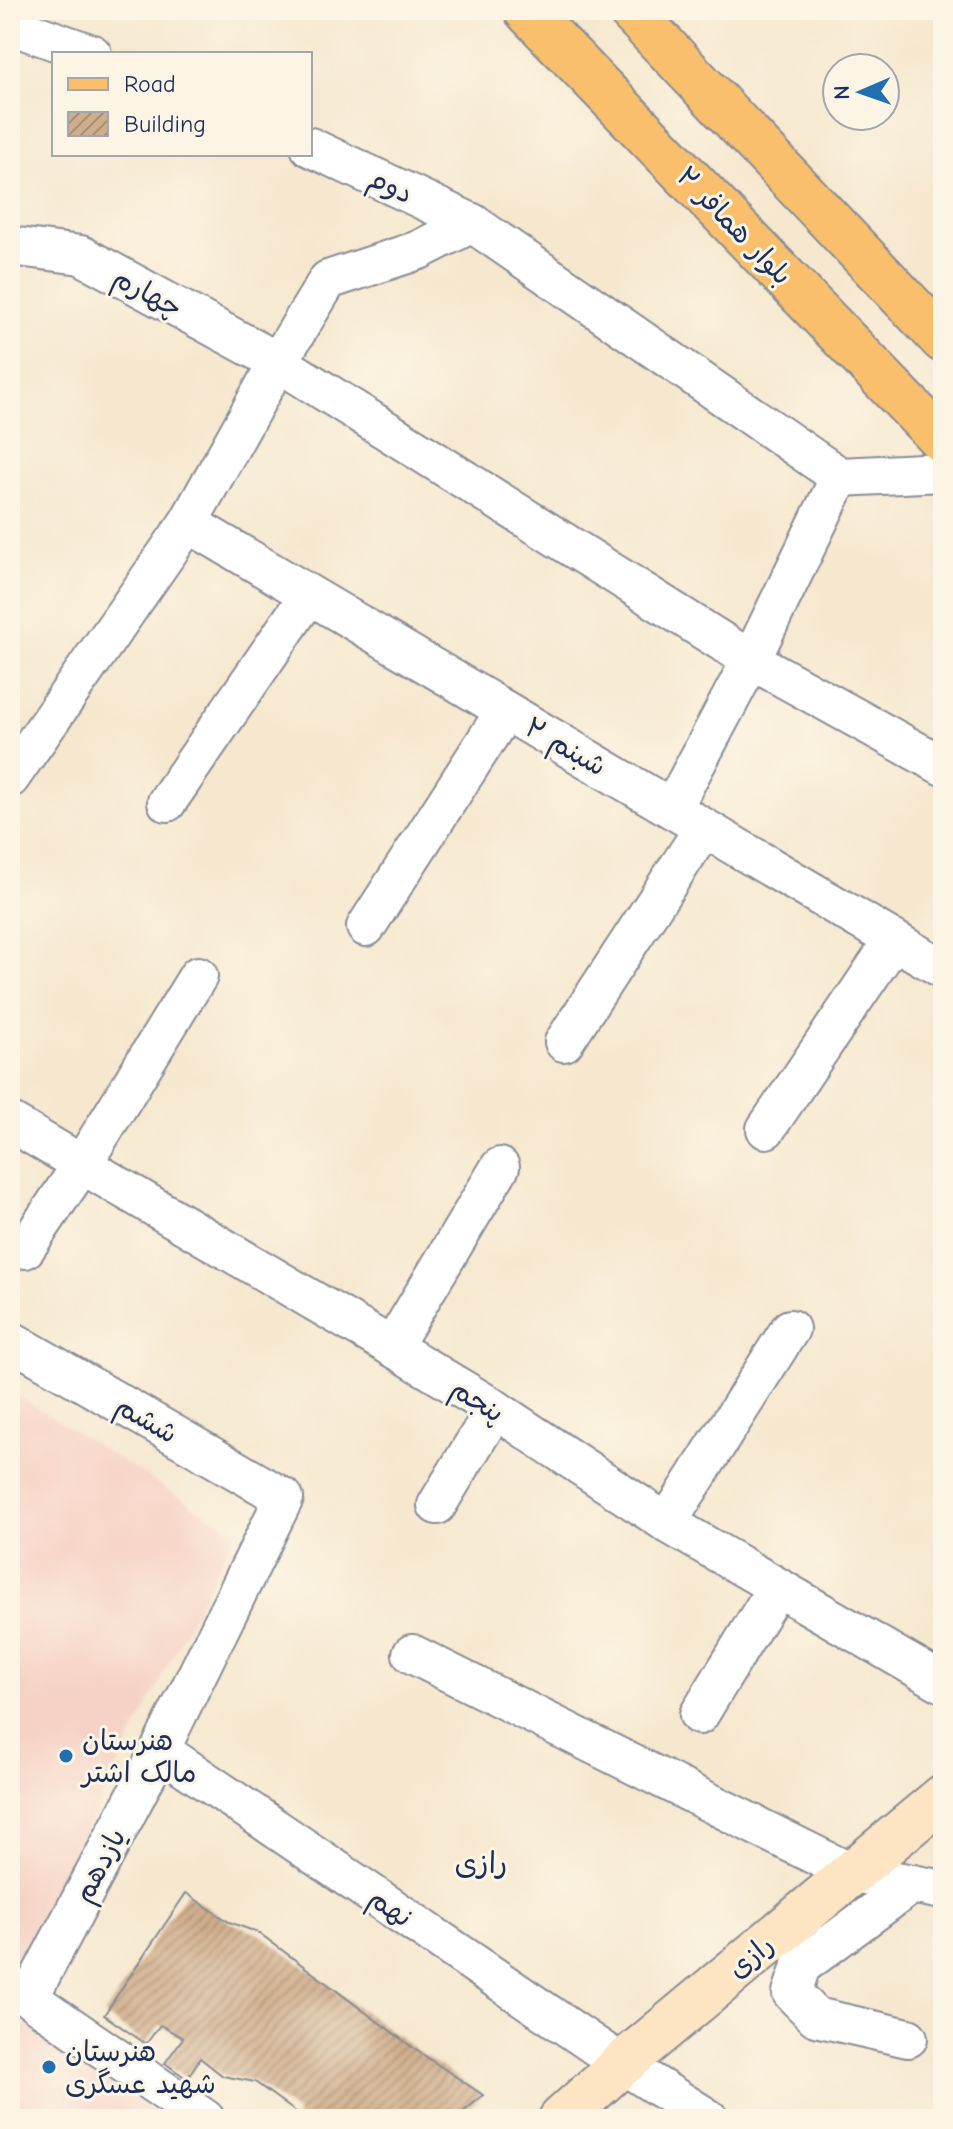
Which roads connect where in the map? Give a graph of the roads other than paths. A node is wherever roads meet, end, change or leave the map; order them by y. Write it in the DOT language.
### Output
graph roads {
  1 [pos="526,10"];
  2 [pos="630,10"];
  3 [pos="10,25"];
  4 [pos="86,52"];
  5 [pos="312,148"];
  6 [pos="472,223"];
  7 [pos="10,246"];
  8 [pos="943,340"];
  9 [pos="278,362"];
  10 [pos="943,441"];
  11 [pos="943,472"];
  12 [pos="840,477"];
  13 [pos="188,523"];
  14 [pos="309,595"];
  15 [pos="751,660"];
  16 [pos="505,711"];
  17 [pos="943,766"];
  18 [pos="10,778"];
  19 [pos="167,802"];
  20 [pos="672,809"];
  21 [pos="704,828"];
  22 [pos="366,927"];
  23 [pos="894,940"];
  24 [pos="943,969"];
  25 [pos="198,976"];
  26 [pos="564,1042"];
  27 [pos="10,1122"];
  28 [pos="766,1129"];
  29 [pos="83,1163"];
  30 [pos="500,1167"];
  31 [pos="25,1249"];
  32 [pos="790,1329"];
  33 [pos="10,1340"];
  34 [pos="392,1347"];
  35 [pos="495,1409"];
  36 [pos="284,1498"];
  37 [pos="437,1505"];
  38 [pos="667,1523"];
  39 [pos="777,1587"];
  40 [pos="412,1654"];
  41 [pos="943,1683"];
  42 [pos="699,1715"];
  43 [pos="160,1750"];
  44 [pos="943,1797"];
  45 [pos="849,1872"];
  46 [pos="927,1887"];
  47 [pos="908,2038"];
  48 [pos="622,2064"];
  49 [pos="205,2119"];
  50 [pos="561,2119"];
  51 [pos="709,2119"];
  1 -- 10 [label="main road, بلوار همافر ۲"];
  2 -- 8 [label="main road"];
  3 -- 4 [label="street"];
  5 -- 6 [label="street, دوم"];
  6 -- 9 [label="street"];
  6 -- 12 [label="street, دوم"];
  7 -- 9 [label="street, چهارم"];
  9 -- 13 [label="street"];
  9 -- 15 [label="street, چهارم"];
  11 -- 12 [label="street"];
  12 -- 15 [label="street"];
  13 -- 14 [label="street, شبنم ۲"];
  13 -- 18 [label="street"];
  14 -- 16 [label="street, شبنم ۲"];
  14 -- 19 [label="street"];
  15 -- 17 [label="street, چهارم"];
  15 -- 20 [label="street"];
  16 -- 20 [label="street, شبنم ۲"];
  16 -- 22 [label="street"];
  20 -- 21 [label="street, شبنم ۲"];
  21 -- 23 [label="street, شبنم ۲"];
  21 -- 26 [label="street"];
  23 -- 24 [label="street, شبنم ۲"];
  23 -- 28 [label="street"];
  25 -- 29 [label="street"];
  27 -- 29 [label="street, پنجم"];
  29 -- 31 [label="street"];
  29 -- 34 [label="street, پنجم"];
  30 -- 34 [label="street"];
  32 -- 38 [label="street"];
  33 -- 36 [label="street, ششم"];
  34 -- 35 [label="street, پنجم"];
  35 -- 37 [label="street"];
  35 -- 38 [label="street, پنجم"];
  36 -- 43 [label="street, یازدهم"];
  38 -- 39 [label="street, پنجم"];
  39 -- 41 [label="street, پنجم"];
  39 -- 42 [label="street"];
  40 -- 45 [label="street"];
  43 -- 48 [label="street, نهم"];
  43 -- 49 [label="street, یازدهم"];
  44 -- 45 [label="street, رازی"];
  45 -- 46 [label="street"];
  45 -- 48 [label="street, رازی"];
  46 -- 47 [label="street"];
  48 -- 50 [label="street, رازی"];
  48 -- 51 [label="street, نهم"];
}
